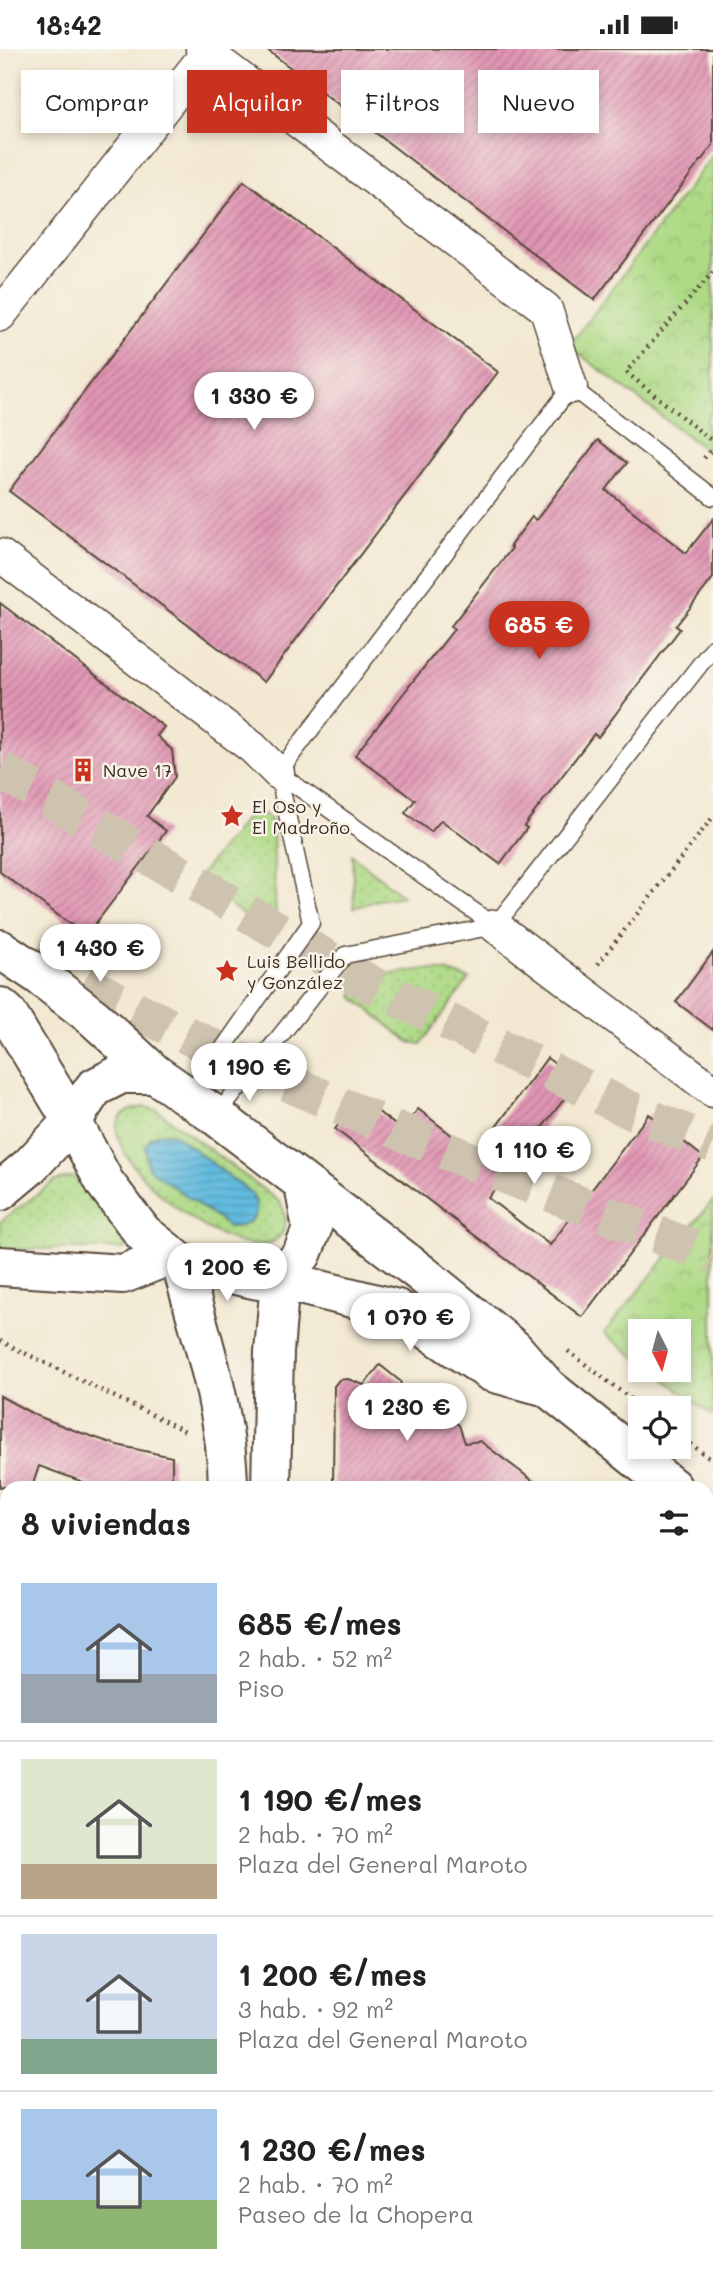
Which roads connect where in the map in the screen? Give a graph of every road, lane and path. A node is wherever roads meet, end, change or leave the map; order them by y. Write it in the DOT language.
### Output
graph roads {
  1 [pos="205,51"];
  2 [pos="713,272"];
  3 [pos="0,315"];
  4 [pos="571,387"];
  5 [pos="713,442"];
  6 [pos="713,497"];
  7 [pos="0,555"];
  8 [pos="713,648"];
  9 [pos="278,773"];
  10 [pos="713,817"];
  11 [pos="495,926"];
  12 [pos="0,949"];
  13 [pos="578,989"];
  14 [pos="0,1007"];
  15 [pos="155,1074"];
  16 [pos="713,1091"];
  17 [pos="202,1106"];
  18 [pos="72,1121"];
  19 [pos="304,1185"];
  20 [pos="0,1191"];
  21 [pos="176,1259"];
  22 [pos="0,1266"];
  23 [pos="280,1280"];
  24 [pos="0,1341"];
  25 [pos="547,1387"];
  26 [pos="187,1433"];
  27 [pos="691,1445"];
  28 [pos="713,1461"];
  29 [pos="228,1481"];
  30 [pos="271,1481"];
  31 [pos="664,1481"];
  1 -- 3 [label="street"];
  1 -- 4 [label="street"];
  2 -- 5 [label="path"];
  4 -- 6 [label="lane"];
  4 -- 9 [label="lane"];
  7 -- 9 [label="street"];
  8 -- 11 [label="lane"];
  9 -- 11 [label="lane"];
  9 -- 17 [label="lane"];
  10 -- 13 [label="path"];
  11 -- 13 [label="street"];
  11 -- 17 [label="lane"];
  12 -- 15 [label="street"];
  13 -- 16 [label="street"];
  14 -- 18 [label="street"];
  15 -- 17 [label="street"];
  15 -- 18 [label="street"];
  17 -- 19 [label="street"];
  18 -- 20 [label="street"];
  18 -- 21 [label="street"];
  19 -- 23 [label="street"];
  19 -- 25 [label="street"];
  21 -- 22 [label="street"];
  21 -- 23 [label="street"];
  21 -- 29 [label="street"];
  23 -- 25 [label="street"];
  23 -- 30 [label="street"];
  24 -- 26 [label="path"];
  25 -- 31 [label="street"];
  27 -- 28 [label="path"];
}
